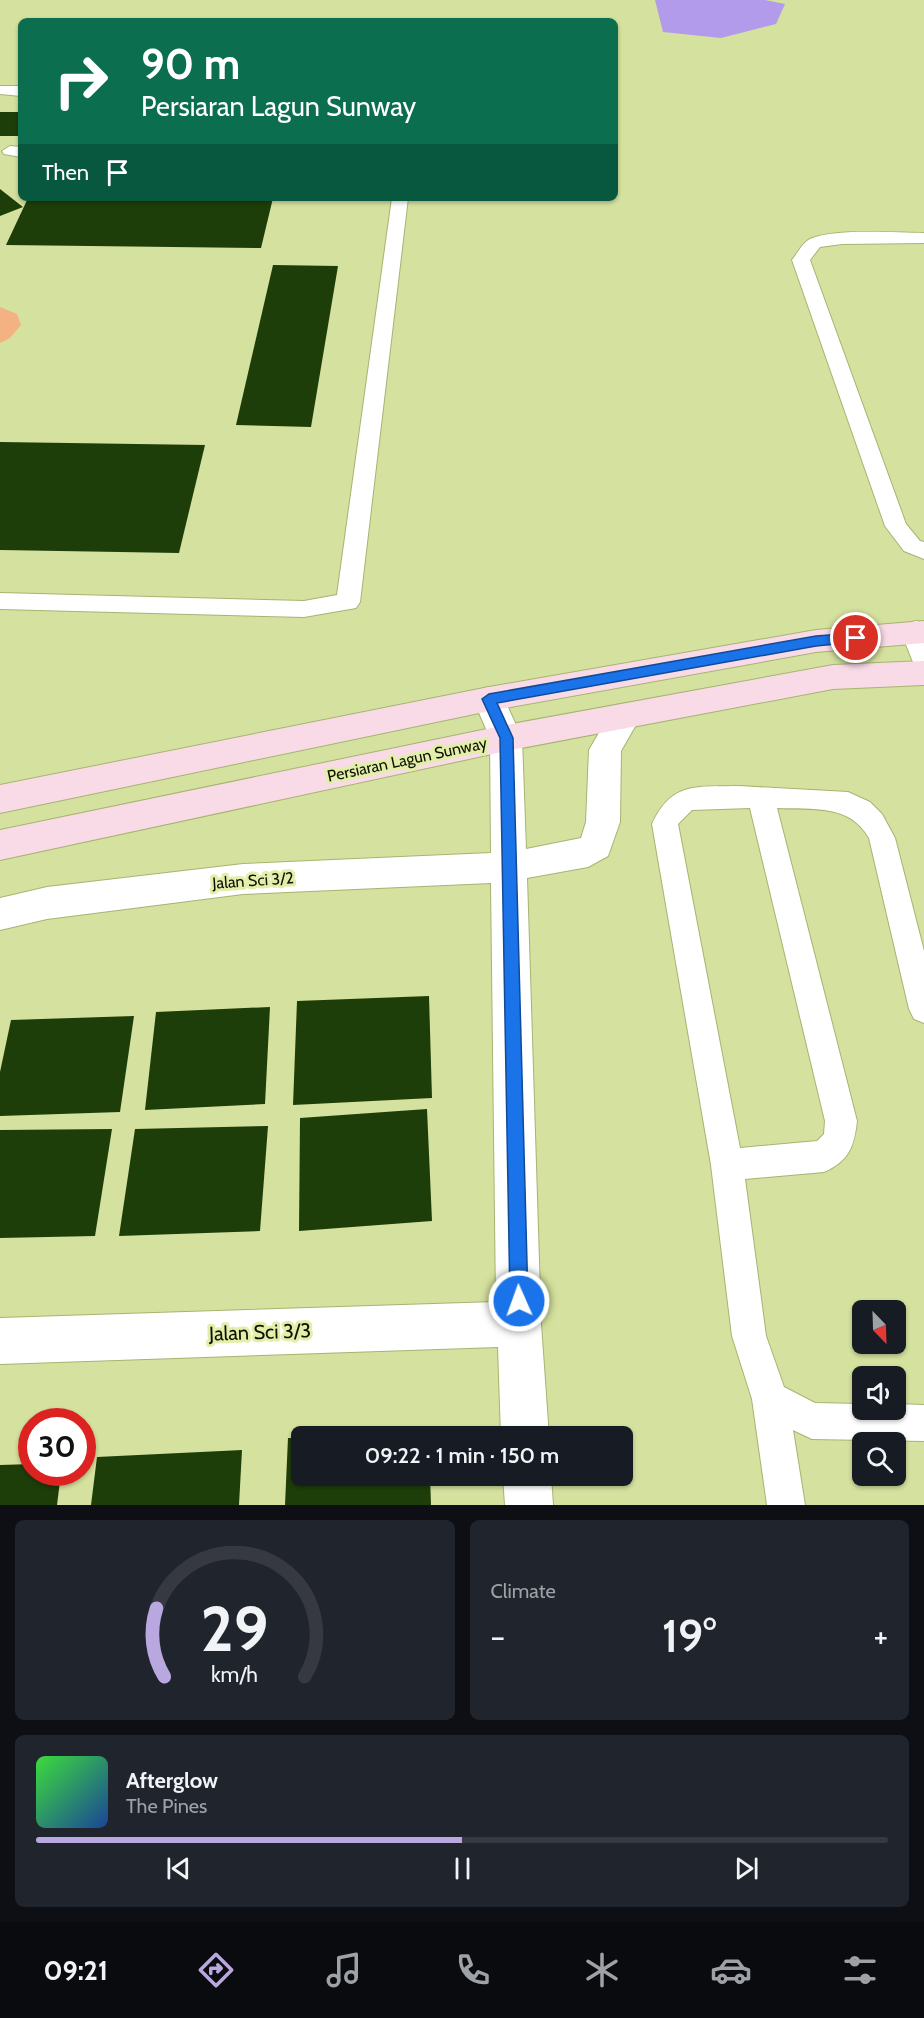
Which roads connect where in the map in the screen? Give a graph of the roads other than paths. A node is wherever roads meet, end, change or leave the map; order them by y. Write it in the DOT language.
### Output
graph roads {
  1 [pos="0,90"];
  2 [pos="18,91"];
  3 [pos="400,201"];
  4 [pos="924,238"];
  5 [pos="924,551"];
  6 [pos="0,601"];
  7 [pos="922,640"];
  8 [pos="924,673"];
  9 [pos="489,699"];
  10 [pos="625,716"];
  11 [pos="506,738"];
  12 [pos="761,797"];
  13 [pos="0,799"];
  14 [pos="0,845"];
  15 [pos="508,867"];
  16 [pos="0,914"];
  17 [pos="924,1009"];
  18 [pos="728,1165"];
  19 [pos="519,1324"];
  20 [pos="0,1341"];
  21 [pos="770,1399"];
  22 [pos="924,1423"];
  23 [pos="524,1426"];
  24 [pos="528,1486"];
  25 [pos="529,1505"];
  26 [pos="786,1505"];
  1 -- 2 [label="lane"];
  3 -- 6 [label="lane"];
  4 -- 5 [label="lane"];
  7 -- 9 [label="main road"];
  8 -- 10 [label="main road, Persiaran Lagun Sunway"];
  9 -- 11 [label="street"];
  9 -- 13 [label="main road"];
  10 -- 11 [label="main road, Persiaran Lagun Sunway"];
  10 -- 15 [label="street, Jalan Sci 3/2"];
  11 -- 14 [label="main road, Persiaran Lagun Sunway"];
  11 -- 15 [label="street"];
  12 -- 17 [label="lane"];
  12 -- 18 [label="lane"];
  12 -- 18 [label="lane"];
  15 -- 16 [label="street, Jalan Sci 3/2"];
  15 -- 19 [label="street"];
  18 -- 21 [label="lane"];
  19 -- 20 [label="street, Jalan Sci 3/3"];
  19 -- 23 [label="street"];
  21 -- 22 [label="lane"];
  21 -- 26 [label="lane"];
  24 -- 25 [label="street"];
}
